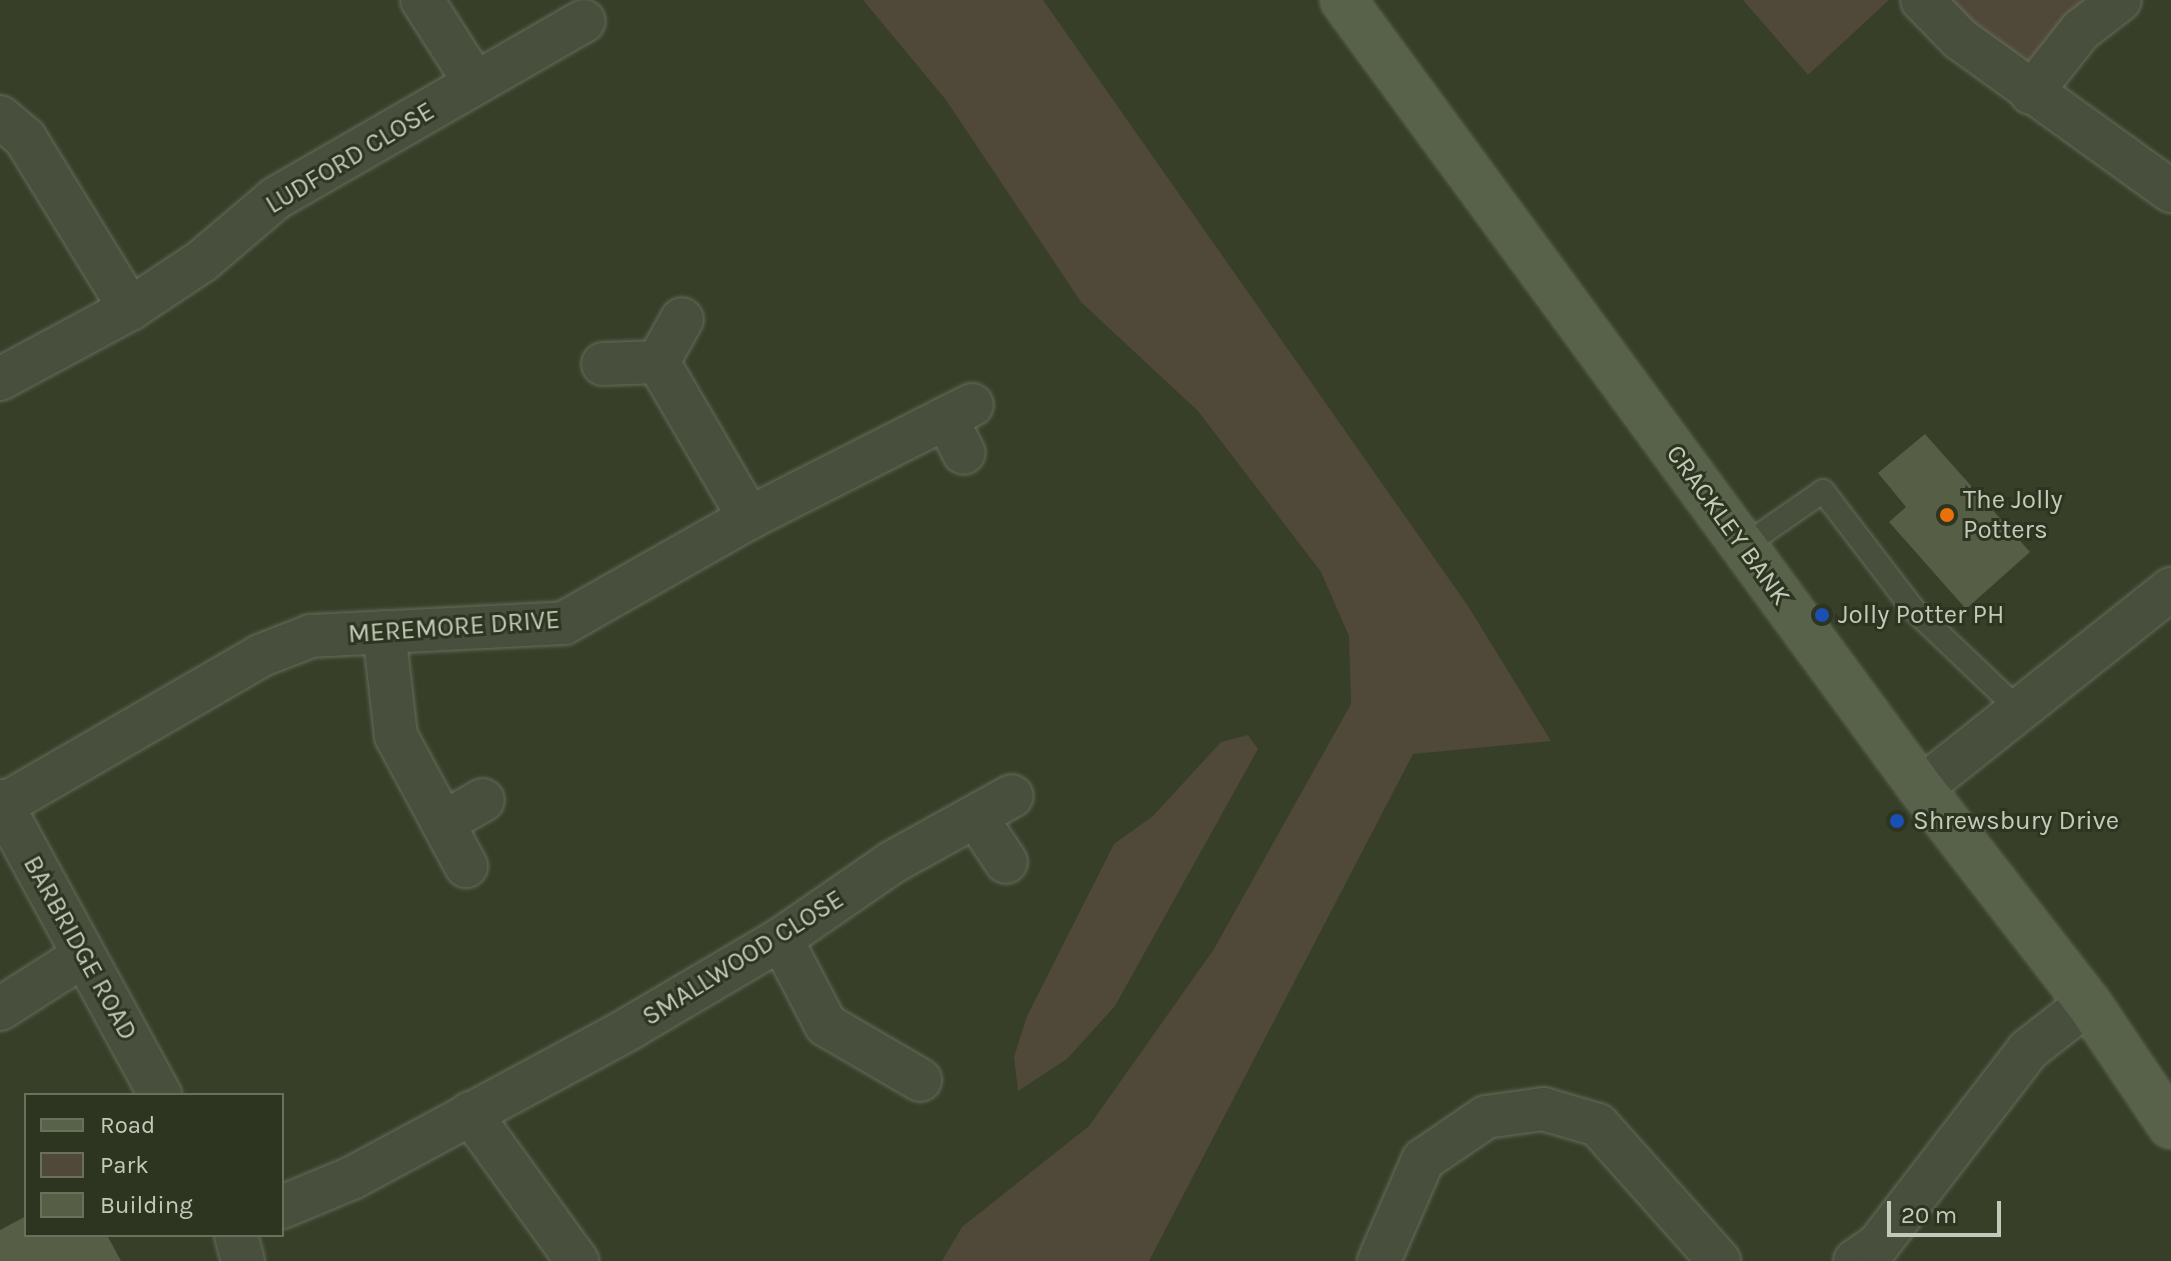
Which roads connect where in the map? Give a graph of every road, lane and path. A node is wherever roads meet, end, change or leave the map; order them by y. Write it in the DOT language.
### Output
graph roads {
  1 [pos="422,0"];
  2 [pos="1343,0"];
  3 [pos="1922,0"];
  4 [pos="2120,0"];
  5 [pos="584,21"];
  6 [pos="475,83"];
  7 [pos="2031,93"];
  8 [pos="0,117"];
  9 [pos="2171,191"];
  10 [pos="130,309"];
  11 [pos="682,319"];
  12 [pos="658,362"];
  13 [pos="603,364"];
  14 [pos="0,379"];
  15 [pos="961,425"];
  16 [pos="749,518"];
  17 [pos="1744,546"];
  18 [pos="2171,589"];
  19 [pos="384,632"];
  20 [pos="2019,710"];
  21 [pos="1921,788"];
  22 [pos="1012,796"];
  23 [pos="483,800"];
  24 [pos="1,803"];
  25 [pos="976,817"];
  26 [pos="443,823"];
  27 [pos="1006,862"];
  28 [pos="466,866"];
  29 [pos="781,939"];
  30 [pos="83,956"];
  31 [pos="2088,1003"];
  32 [pos="0,1009"];
  33 [pos="920,1080"];
  34 [pos="159,1093"];
  35 [pos="470,1113"];
  36 [pos="2171,1126"];
  37 [pos="284,1206"];
  38 [pos="237,1237"];
  39 [pos="243,1261"];
  40 [pos="577,1261"];
  41 [pos="1379,1261"];
  42 [pos="1719,1261"];
  43 [pos="1855,1261"];
  1 -- 6 [label="street"];
  2 -- 17 [label="street, CRACKLEY BANK"];
  3 -- 7 [label="street"];
  4 -- 7 [label="street"];
  5 -- 6 [label="street, LUDFORD CLOSE"];
  6 -- 10 [label="street, LUDFORD CLOSE"];
  7 -- 9 [label="street"];
  8 -- 10 [label="street"];
  10 -- 14 [label="street, LUDFORD CLOSE"];
  11 -- 12 [label="street"];
  12 -- 13 [label="street"];
  12 -- 16 [label="street"];
  15 -- 16 [label="street, MEREMORE DRIVE"];
  16 -- 19 [label="street, MEREMORE DRIVE"];
  17 -- 20 [label="lane"];
  17 -- 21 [label="street, CRACKLEY BANK"];
  18 -- 20 [label="street"];
  19 -- 24 [label="street, MEREMORE DRIVE"];
  19 -- 26 [label="street"];
  20 -- 21 [label="street"];
  21 -- 31 [label="street, CRACKLEY BANK"];
  22 -- 25 [label="street, SMALLWOOD CLOSE"];
  23 -- 26 [label="street"];
  24 -- 30 [label="street, BARBRIDGE ROAD"];
  25 -- 27 [label="street"];
  25 -- 29 [label="street, SMALLWOOD CLOSE"];
  26 -- 28 [label="street"];
  29 -- 33 [label="street"];
  29 -- 35 [label="street, SMALLWOOD CLOSE"];
  30 -- 32 [label="street"];
  30 -- 34 [label="street, BARBRIDGE ROAD"];
  31 -- 36 [label="street, CRACKLEY BANK"];
  31 -- 43 [label="street"];
  35 -- 37 [label="street, SMALLWOOD CLOSE"];
  35 -- 40 [label="street"];
  38 -- 39 [label="street"];
  41 -- 42 [label="street"];
}
